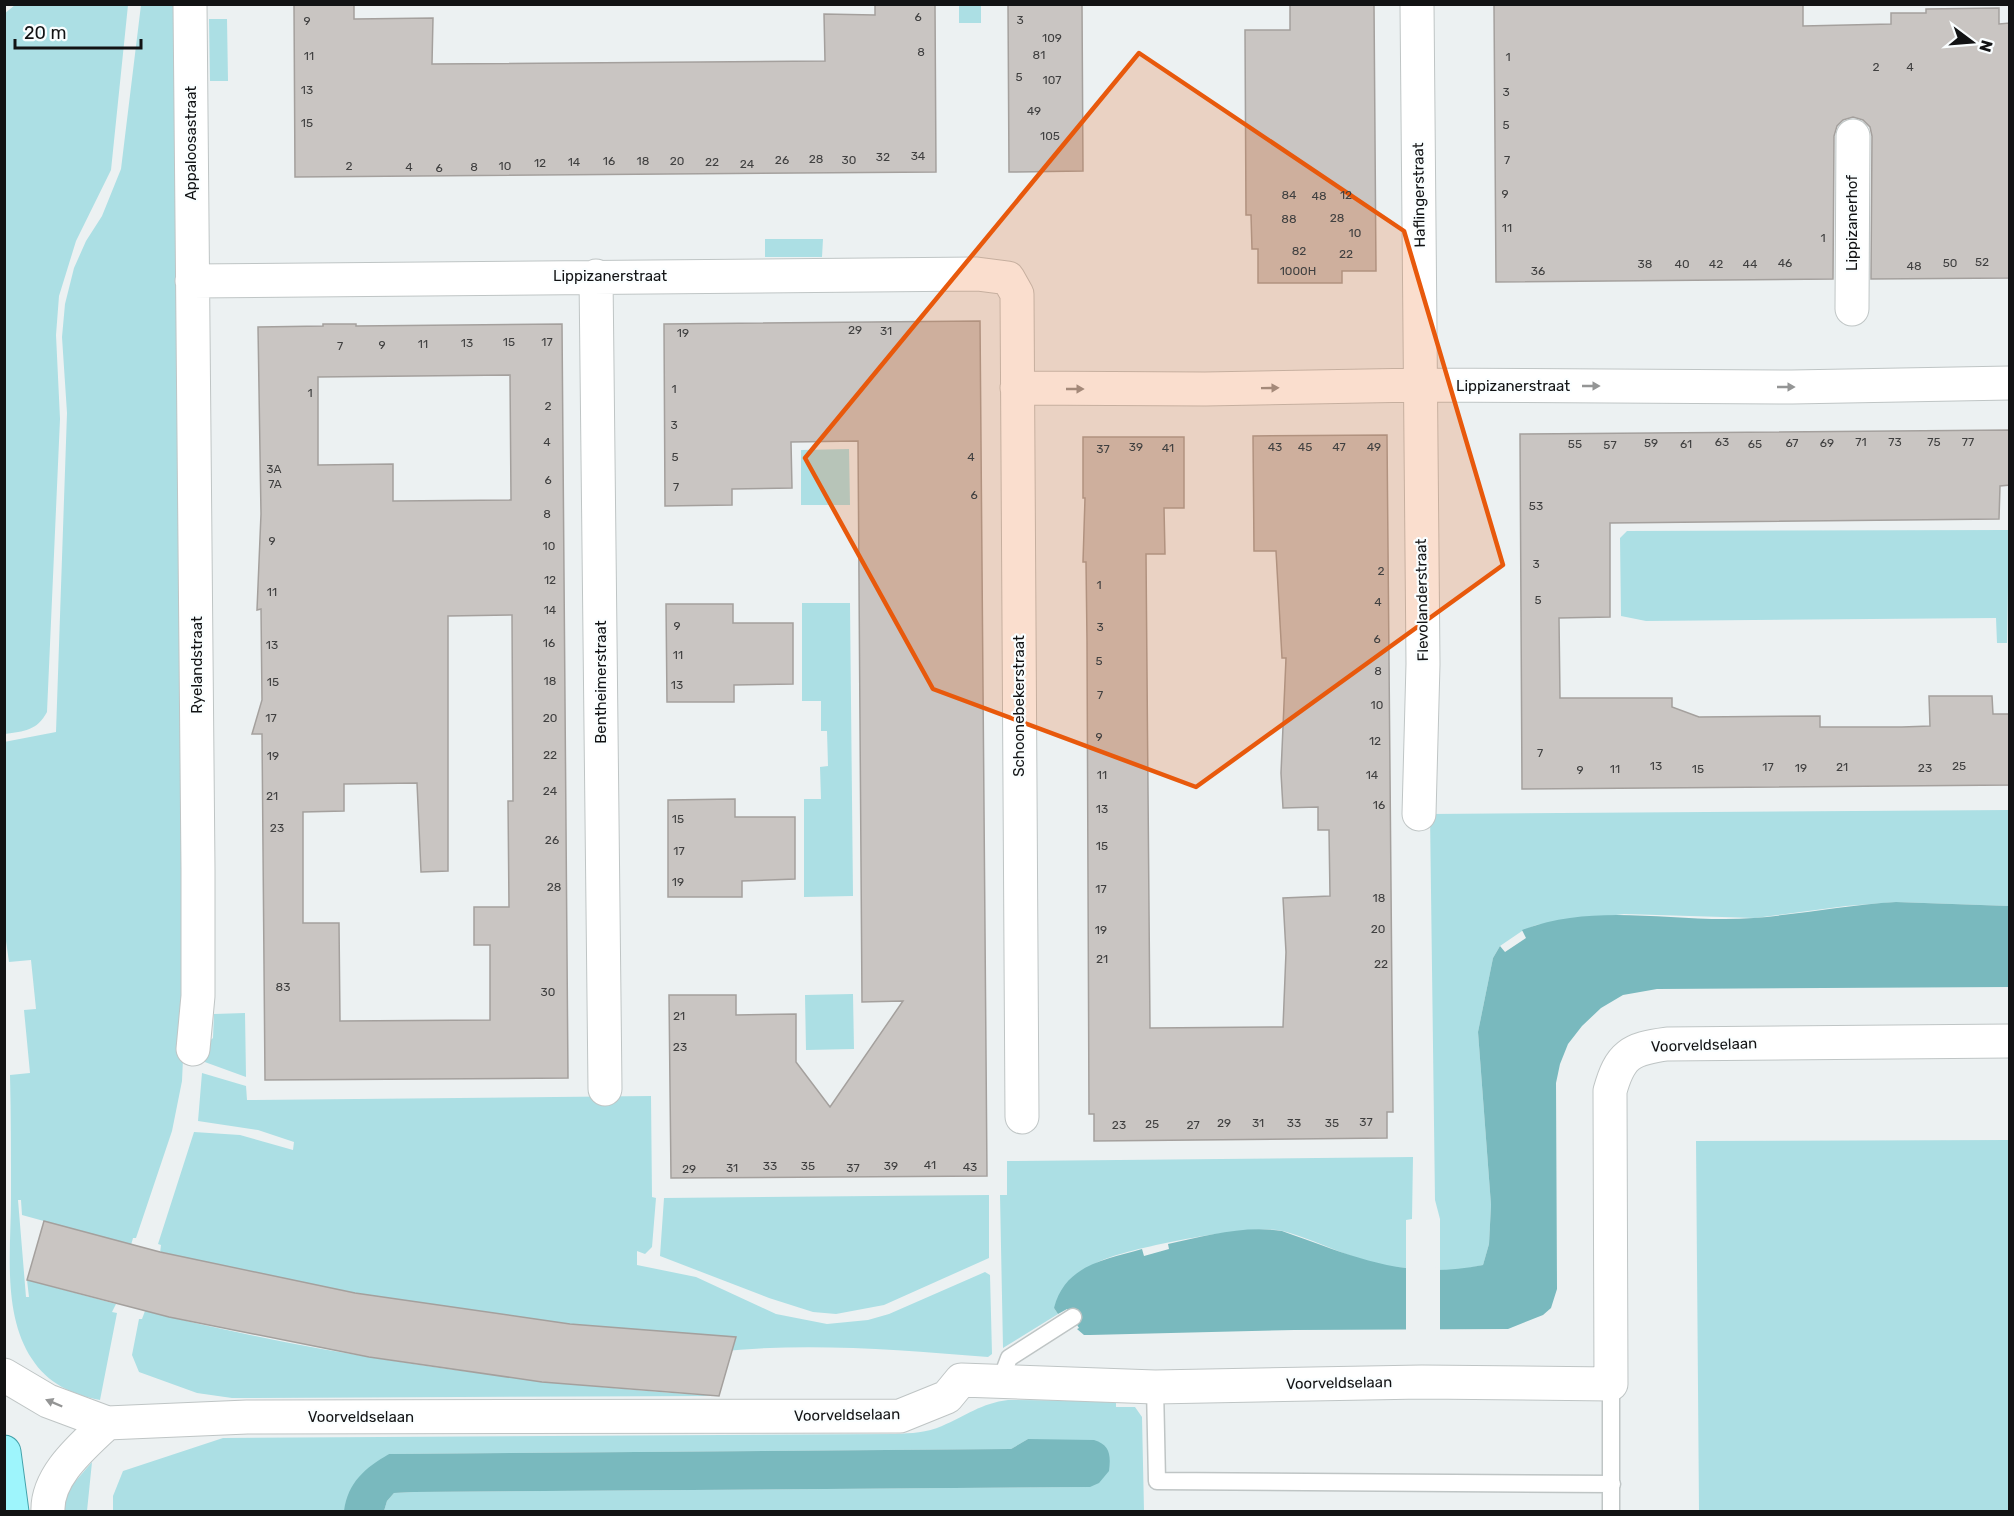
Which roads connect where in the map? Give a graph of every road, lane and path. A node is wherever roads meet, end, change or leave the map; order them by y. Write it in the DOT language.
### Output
graph roads {
  1 [pos="190,4"];
  2 [pos="1417,4"];
  3 [pos="1853,136"];
  4 [pos="596,276"];
  5 [pos="192,281"];
  6 [pos="1017,294"];
  7 [pos="1852,309"];
  8 [pos="2010,383"];
  9 [pos="1420,385"];
  10 [pos="1017,388"];
  11 [pos="1419,814"];
  12 [pos="2010,1041"];
  13 [pos="193,1049"];
  14 [pos="605,1089"];
  15 [pos="1022,1117"];
  16 [pos="1073,1317"];
  17 [pos="4,1375"];
  18 [pos="1000,1382"];
  19 [pos="1611,1384"];
  20 [pos="1155,1387"];
  21 [pos="106,1423"];
  22 [pos="4,1452"];
  23 [pos="1612,1484"];
  24 [pos="12,1512"];
  25 [pos="48,1512"];
  26 [pos="1611,1512"];
  1 -- 5 [label="street, Appaloosastraat"];
  2 -- 9 [label="street, Haflingerstraat"];
  3 -- 7 [label="street, Lippizanerhof"];
  4 -- 5 [label="street, Lippizanerstraat"];
  4 -- 6 [label="street, Lippizanerstraat"];
  4 -- 14 [label="street, Bentheimerstraat"];
  5 -- 13 [label="street, Ryelandstraat"];
  6 -- 10 [label="street, Schoonebekerstraat"];
  9 -- 8 [label="street, Lippizanerstraat, one-way"];
  10 -- 9 [label="street, Lippizanerstraat, one-way"];
  9 -- 11 [label="street, Flevolanderstraat"];
  10 -- 15 [label="street, Schoonebekerstraat"];
  12 -- 19 [label="street, Voorveldselaan"];
  16 -- 18 [label="lane"];
  21 -- 17 [label="street, Voorveldselaan, one-way"];
  18 -- 20 [label="street, Voorveldselaan"];
  18 -- 21 [label="street, Voorveldselaan"];
  19 -- 20 [label="street, Voorveldselaan"];
  19 -- 23 [label="lane, Voorveldselaan"];
  20 -- 23 [label="lane"];
  21 -- 25 [label="street"];
  22 -- 24 [label="main road"];
  23 -- 26 [label="lane, Voorveldselaan"];
}
